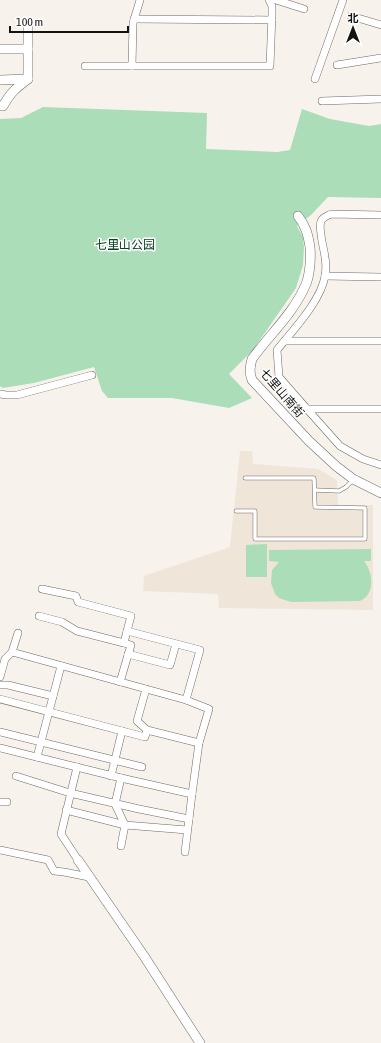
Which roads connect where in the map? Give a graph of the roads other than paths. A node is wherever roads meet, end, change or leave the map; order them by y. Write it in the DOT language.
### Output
graph roads {
  1 [pos="140,0"];
  2 [pos="269,0"];
  3 [pos="276,0"];
  4 [pos="342,0"];
  5 [pos="304,9"];
  6 [pos="351,16"];
  7 [pos="134,19"];
  8 [pos="272,20"];
  9 [pos="381,25"];
  10 [pos="28,27"];
  11 [pos="0,49"];
  12 [pos="28,49"];
  13 [pos="381,58"];
  14 [pos="337,65"];
  15 [pos="84,66"];
  16 [pos="132,66"];
  17 [pos="28,79"];
  18 [pos="315,79"];
  19 [pos="0,80"];
  20 [pos="381,99"];
  21 [pos="322,101"];
  22 [pos="0,106"];
  23 [pos="381,215"];
  24 [pos="298,216"];
  25 [pos="325,276"];
  26 [pos="381,277"];
  27 [pos="285,341"];
  28 [pos="381,341"];
  29 [pos="92,375"];
  30 [pos="0,394"];
  31 [pos="307,409"];
  32 [pos="381,409"];
  33 [pos="381,465"];
  34 [pos="245,478"];
  35 [pos="353,479"];
  36 [pos="314,490"];
  37 [pos="381,493"];
  38 [pos="236,511"];
  39 [pos="42,588"];
  40 [pos="39,616"];
  41 [pos="127,631"];
  42 [pos="18,633"];
  43 [pos="124,643"];
  44 [pos="176,644"];
  45 [pos="12,652"];
  46 [pos="128,654"];
  47 [pos="61,666"];
  48 [pos="0,677"];
  49 [pos="0,680"];
  50 [pos="120,682"];
  51 [pos="0,685"];
  52 [pos="146,689"];
  53 [pos="52,696"];
  54 [pos="0,699"];
  55 [pos="186,700"];
  56 [pos="49,711"];
  57 [pos="147,730"];
  58 [pos="122,731"];
  59 [pos="0,732"];
  60 [pos="41,742"];
  61 [pos="199,743"];
  62 [pos="0,748"];
  63 [pos="37,757"];
  64 [pos="115,761"];
  65 [pos="77,767"];
  66 [pos="142,767"];
  67 [pos="16,776"];
  68 [pos="111,776"];
  69 [pos="121,778"];
  70 [pos="70,793"];
  71 [pos="192,794"];
  72 [pos="115,804"];
  73 [pos="66,810"];
  74 [pos="189,819"];
  75 [pos="125,825"];
  76 [pos="187,830"];
  77 [pos="121,846"];
  78 [pos="0,850"];
  79 [pos="185,852"];
  80 [pos="78,860"];
  81 [pos="89,877"];
  82 [pos="200,1043"];
  1 -- 7 [label="street"];
  2 -- 8 [label="street"];
  3 -- 5 [label="street"];
  4 -- 18 [label="street"];
  6 -- 9 [label="street"];
  7 -- 8 [label="street"];
  7 -- 16 [label="street"];
  8 -- 16 [label="street"];
  10 -- 12 [label="street"];
  11 -- 12 [label="street"];
  12 -- 17 [label="street"];
  13 -- 14 [label="street"];
  15 -- 16 [label="street"];
  17 -- 19 [label="street"];
  17 -- 22 [label="street"];
  20 -- 21 [label="street"];
  23 -- 25 [label="street"];
  24 -- 35 [label="street, 七里山南街"];
  25 -- 26 [label="street"];
  25 -- 27 [label="street"];
  27 -- 28 [label="street"];
  27 -- 31 [label="street"];
  29 -- 30 [label="street"];
  31 -- 32 [label="street"];
  31 -- 33 [label="street"];
  34 -- 36 [label="lane"];
  35 -- 36 [label="lane"];
  35 -- 37 [label="street, 七里山南街"];
  36 -- 38 [label="lane"];
  39 -- 41 [label="street"];
  40 -- 43 [label="street"];
  41 -- 43 [label="street"];
  41 -- 44 [label="street"];
  42 -- 45 [label="street"];
  43 -- 46 [label="street"];
  44 -- 46 [label="street"];
  44 -- 55 [label="street"];
  45 -- 47 [label="street"];
  45 -- 48 [label="street"];
  46 -- 50 [label="street"];
  47 -- 50 [label="street"];
  47 -- 53 [label="street"];
  49 -- 51 [label="street"];
  50 -- 52 [label="street"];
  51 -- 53 [label="street"];
  52 -- 55 [label="street"];
  52 -- 57 [label="street"];
  53 -- 56 [label="street"];
  54 -- 56 [label="street"];
  55 -- 61 [label="street"];
  56 -- 58 [label="street"];
  56 -- 60 [label="street"];
  57 -- 58 [label="street"];
  57 -- 61 [label="street"];
  58 -- 64 [label="street"];
  59 -- 60 [label="street"];
  60 -- 63 [label="street"];
  60 -- 64 [label="street"];
  61 -- 71 [label="street"];
  62 -- 63 [label="street"];
  63 -- 65 [label="street"];
  64 -- 66 [label="street"];
  64 -- 68 [label="street"];
  65 -- 68 [label="street"];
  65 -- 70 [label="street"];
  67 -- 70 [label="street"];
  68 -- 69 [label="street"];
  69 -- 71 [label="street"];
  69 -- 72 [label="street"];
  70 -- 72 [label="street"];
  70 -- 73 [label="street"];
  71 -- 74 [label="street"];
  72 -- 74 [label="street"];
  72 -- 75 [label="street"];
  73 -- 75 [label="street"];
  73 -- 80 [label="street"];
  74 -- 76 [label="street"];
  75 -- 76 [label="street"];
  75 -- 77 [label="street"];
  76 -- 79 [label="street"];
  78 -- 81 [label="street"];
  80 -- 81 [label="street"];
  81 -- 82 [label="street"];
}
